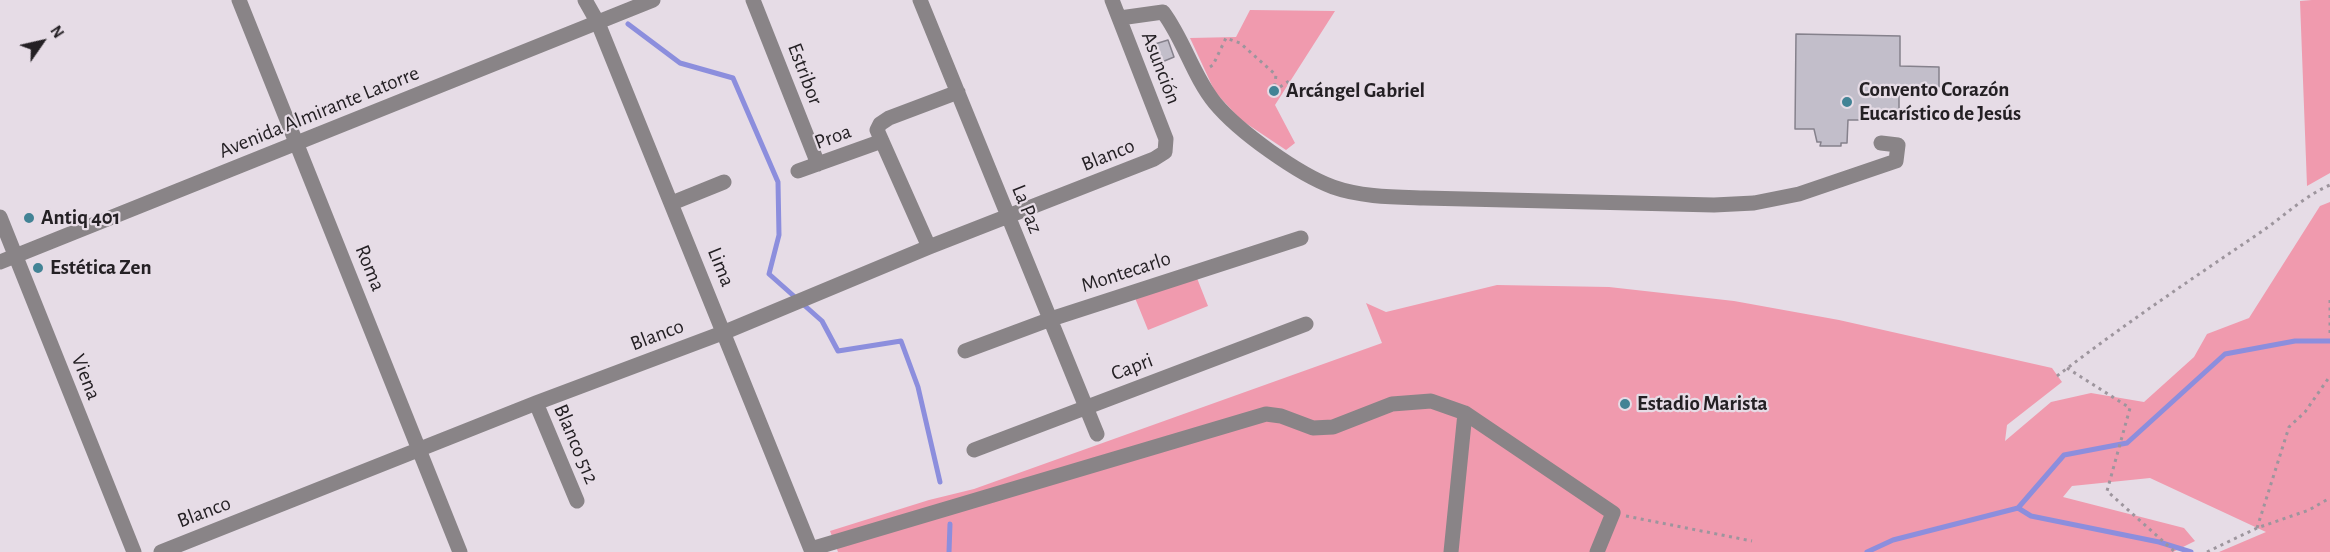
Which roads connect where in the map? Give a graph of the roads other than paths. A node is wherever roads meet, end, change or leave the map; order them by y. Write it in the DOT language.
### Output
graph roads {
  1 [pos="239,0"];
  2 [pos="585,0"];
  3 [pos="653,0"];
  4 [pos="753,0"];
  5 [pos="920,0"];
  6 [pos="1112,0"];
  7 [pos="1120,18"];
  8 [pos="598,23"];
  9 [pos="958,92"];
  10 [pos="882,141"];
  11 [pos="297,143"];
  12 [pos="1881,143"];
  13 [pos="1165,152"];
  14 [pos="818,164"];
  15 [pos="798,171"];
  16 [pos="724,182"];
  17 [pos="672,203"];
  18 [pos="0,217"];
  19 [pos="1007,217"];
  20 [pos="1301,238"];
  21 [pos="929,247"];
  22 [pos="15,256"];
  23 [pos="0,262"];
  24 [pos="1051,319"];
  25 [pos="1306,324"];
  26 [pos="725,332"];
  27 [pos="965,351"];
  28 [pos="536,403"];
  29 [pos="1085,407"];
  30 [pos="1465,413"];
  31 [pos="1097,434"];
  32 [pos="420,450"];
  33 [pos="974,450"];
  34 [pos="577,501"];
  35 [pos="812,551"];
  36 [pos="134,552"];
  37 [pos="161,552"];
  38 [pos="460,552"];
  39 [pos="1451,552"];
  40 [pos="1597,552"];
  1 -- 11 [label="street, Roma"];
  2 -- 8 [label="street, Lima"];
  3 -- 8 [label="street, Avenida Almirante Latorre"];
  4 -- 14 [label="street, Estribor"];
  5 -- 9 [label="street, La Paz"];
  6 -- 7 [label="street, Asunción"];
  7 -- 12 [label="street"];
  7 -- 13 [label="street, Asunción"];
  8 -- 11 [label="street, Avenida Almirante Latorre"];
  8 -- 17 [label="street, Lima"];
  9 -- 10 [label="street, Proa"];
  9 -- 19 [label="street, La Paz"];
  10 -- 14 [label="street, Proa"];
  10 -- 21 [label="street"];
  11 -- 22 [label="street, Avenida Almirante Latorre"];
  11 -- 32 [label="street, Roma"];
  13 -- 19 [label="street, Blanco"];
  14 -- 15 [label="street, Proa"];
  16 -- 17 [label="street"];
  17 -- 26 [label="street, Lima"];
  18 -- 22 [label="street, Viena"];
  19 -- 21 [label="street, Blanco"];
  19 -- 24 [label="street, La Paz"];
  20 -- 24 [label="street, Montecarlo"];
  21 -- 26 [label="street, Blanco"];
  22 -- 23 [label="street, Avenida Almirante Latorre"];
  22 -- 36 [label="street, Viena"];
  24 -- 27 [label="street, Montecarlo"];
  24 -- 29 [label="street, La Paz"];
  25 -- 29 [label="street, Capri"];
  26 -- 28 [label="street, Blanco"];
  26 -- 35 [label="street, Lima"];
  28 -- 32 [label="street, Blanco"];
  28 -- 34 [label="street, Blanco 512"];
  29 -- 31 [label="street, La Paz"];
  29 -- 33 [label="street, Capri"];
  30 -- 35 [label="street"];
  30 -- 39 [label="street"];
  30 -- 40 [label="street"];
  32 -- 37 [label="street, Blanco"];
  32 -- 38 [label="street, Roma"];
}
